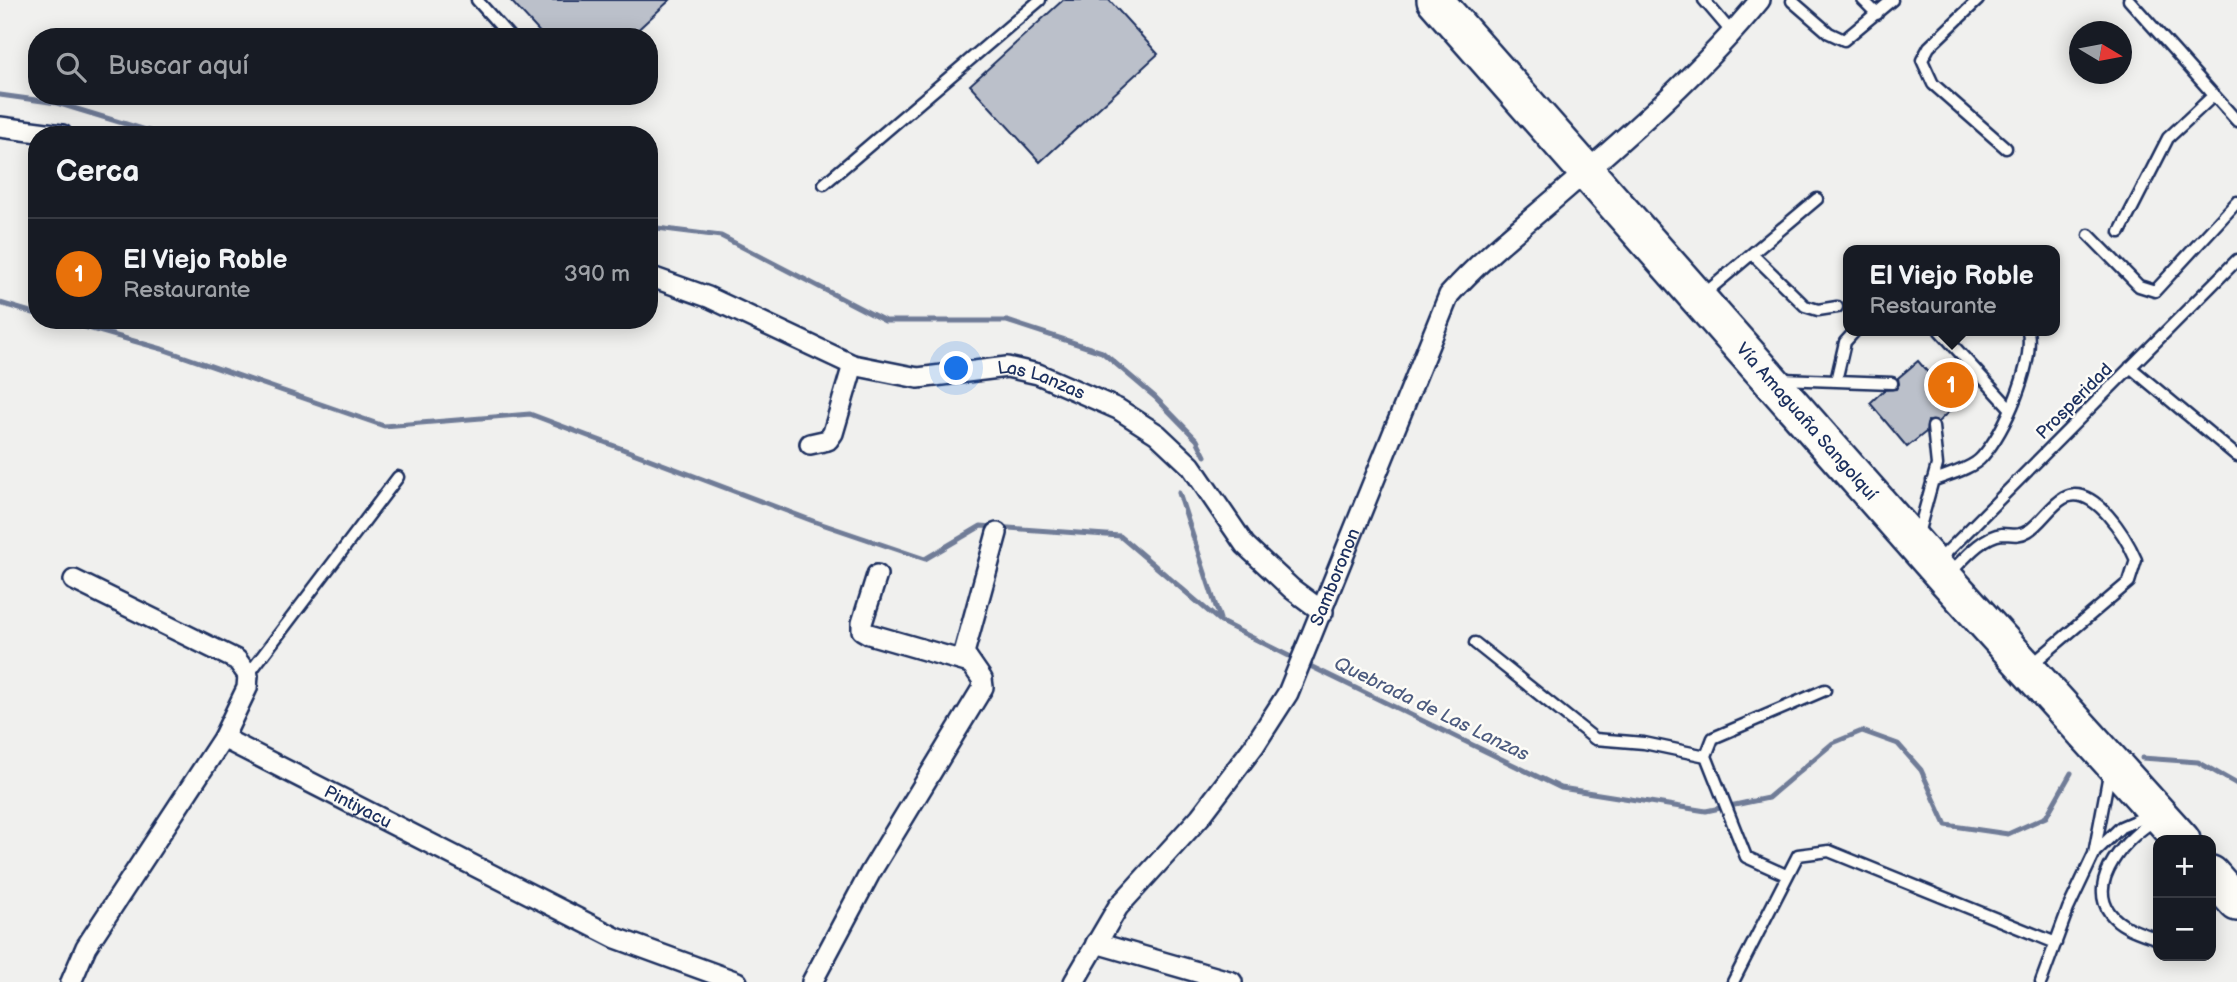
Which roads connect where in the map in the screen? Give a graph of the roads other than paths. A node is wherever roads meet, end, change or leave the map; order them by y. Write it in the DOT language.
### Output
graph roads {
  1 [pos="477,0"];
  2 [pos="1040,0"];
  3 [pos="1435,0"];
  4 [pos="1704,0"];
  5 [pos="1760,0"];
  6 [pos="1863,0"];
  7 [pos="1892,0"];
  8 [pos="1978,0"];
  9 [pos="2129,0"];
  10 [pos="1792,1"];
  11 [pos="1877,14"];
  12 [pos="501,28"];
  13 [pos="1732,34"];
  14 [pos="2214,95"];
  15 [pos="2237,121"];
  16 [pos="0,127"];
  17 [pos="28,131"];
  18 [pos="2006,148"];
  19 [pos="1586,172"];
  20 [pos="824,184"];
  21 [pos="1817,199"];
  22 [pos="2237,202"];
  23 [pos="2120,232"];
  24 [pos="2089,235"];
  25 [pos="1752,254"];
  26 [pos="2237,260"];
  27 [pos="658,279"];
  28 [pos="1699,299"];
  29 [pos="1837,307"];
  30 [pos="1850,336"];
  31 [pos="1945,336"];
  32 [pos="2027,336"];
  33 [pos="853,365"];
  34 [pos="2130,367"];
  35 [pos="1769,379"];
  36 [pos="1836,381"];
  37 [pos="1892,383"];
  38 [pos="2010,408"];
  39 [pos="1933,427"];
  40 [pos="810,444"];
  41 [pos="2237,456"];
  42 [pos="398,477"];
  43 [pos="1932,481"];
  44 [pos="997,534"];
  45 [pos="1931,563"];
  46 [pos="877,575"];
  47 [pos="74,580"];
  48 [pos="1320,619"];
  49 [pos="1475,643"];
  50 [pos="971,663"];
  51 [pos="2027,669"];
  52 [pos="248,676"];
  53 [pos="1825,690"];
  54 [pos="223,738"];
  55 [pos="1706,756"];
  56 [pos="2109,759"];
  57 [pos="2167,823"];
  58 [pos="2094,854"];
  59 [pos="1786,875"];
  60 [pos="2216,880"];
  61 [pos="2237,903"];
  62 [pos="2153,937"];
  63 [pos="1096,943"];
  64 [pos="2056,943"];
  65 [pos="71,982"];
  66 [pos="737,982"];
  67 [pos="813,982"];
  68 [pos="1074,982"];
  69 [pos="1232,982"];
  70 [pos="1733,982"];
  71 [pos="2042,982"];
  1 -- 12 [label="lane"];
  2 -- 20 [label="lane"];
  3 -- 19 [label="highway, Vía Amaguaña Sangolquí"];
  4 -- 13 [label="lane"];
  5 -- 13 [label="street, Samboronon"];
  6 -- 11 [label="lane"];
  7 -- 11 [label="lane"];
  8 -- 18 [label="lane"];
  9 -- 14 [label="lane"];
  10 -- 11 [label="lane"];
  13 -- 19 [label="street, Samboronon"];
  14 -- 15 [label="lane"];
  14 -- 23 [label="lane"];
  16 -- 17 [label="street"];
  19 -- 28 [label="highway, Vía Amaguaña Sangolquí"];
  19 -- 48 [label="street, Samboronon"];
  21 -- 25 [label="lane"];
  22 -- 24 [label="lane"];
  25 -- 28 [label="lane"];
  25 -- 29 [label="lane"];
  26 -- 34 [label="lane, Prosperidad"];
  27 -- 33 [label="street, Las Lanzas"];
  28 -- 35 [label="highway, Vía Amaguaña Sangolquí"];
  30 -- 36 [label="lane"];
  31 -- 38 [label="lane"];
  32 -- 38 [label="lane"];
  33 -- 40 [label="street"];
  33 -- 48 [label="street, Las Lanzas"];
  34 -- 41 [label="lane"];
  34 -- 45 [label="lane, Prosperidad"];
  35 -- 36 [label="lane"];
  35 -- 45 [label="highway, Vía Amaguaña Sangolquí"];
  36 -- 37 [label="lane"];
  38 -- 43 [label="lane"];
  39 -- 43 [label="lane"];
  42 -- 52 [label="lane"];
  43 -- 45 [label="lane"];
  44 -- 50 [label="street"];
  45 -- 51 [label="highway, Vía Amaguaña Sangolquí"];
  45 -- 51 [label="lane"];
  46 -- 50 [label="street"];
  47 -- 52 [label="street"];
  48 -- 63 [label="street, Samboronon"];
  49 -- 55 [label="lane"];
  50 -- 67 [label="street"];
  51 -- 56 [label="highway, Vía Amaguaña Sangolquí"];
  52 -- 54 [label="street"];
  53 -- 55 [label="lane"];
  54 -- 65 [label="street"];
  54 -- 66 [label="street, Pintiyacu"];
  55 -- 59 [label="lane"];
  56 -- 57 [label="highway, Vía Amaguaña Sangolquí"];
  56 -- 58 [label="lane"];
  57 -- 58 [label="lane"];
  57 -- 62 [label="lane"];
  58 -- 64 [label="lane"];
  59 -- 64 [label="lane"];
  59 -- 70 [label="lane"];
  60 -- 61 [label="highway"];
  63 -- 68 [label="street, Samboronon"];
  63 -- 69 [label="street"];
  64 -- 71 [label="lane"];
}
